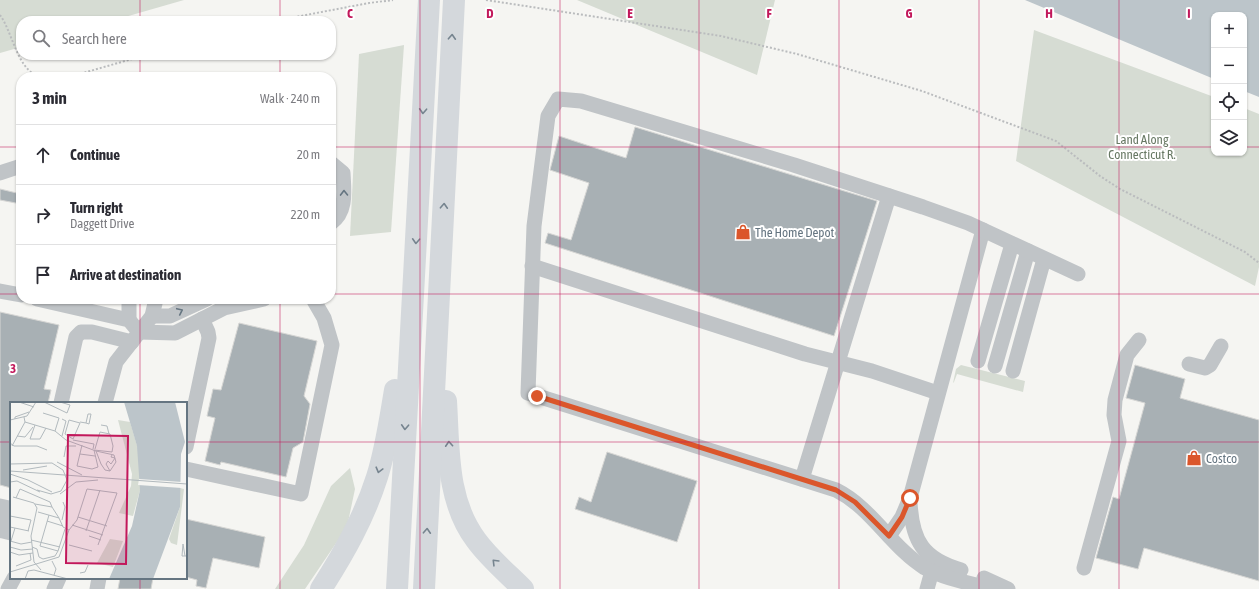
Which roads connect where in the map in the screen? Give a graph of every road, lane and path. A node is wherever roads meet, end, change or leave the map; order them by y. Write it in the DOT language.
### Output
graph roads {
  1 [pos="393,0"];
  2 [pos="429,0"];
  3 [pos="454,0"];
  4 [pos="486,0"];
  5 [pos="0,15"];
  6 [pos="301,16"];
  7 [pos="16,48"];
  8 [pos="21,60"];
  9 [pos="128,60"];
  10 [pos="31,72"];
  11 [pos="86,72"];
  12 [pos="336,167"];
  13 [pos="16,168"];
  14 [pos="0,173"];
  15 [pos="343,173"];
  16 [pos="336,178"];
  17 [pos="889,196"];
  18 [pos="336,219"];
  19 [pos="983,230"];
  20 [pos="1031,253"];
  21 [pos="1259,263"];
  22 [pos="532,266"];
  23 [pos="1078,274"];
  24 [pos="440,286"];
  25 [pos="0,291"];
  26 [pos="16,294"];
  27 [pos="412,294"];
  28 [pos="59,304"];
  29 [pos="129,304"];
  30 [pos="155,304"];
  31 [pos="195,304"];
  32 [pos="242,304"];
  33 [pos="316,304"];
  34 [pos="152,316"];
  35 [pos="202,319"];
  36 [pos="129,320"];
  37 [pos="135,337"];
  38 [pos="1139,340"];
  39 [pos="1221,346"];
  40 [pos="839,362"];
  41 [pos="1189,364"];
  42 [pos="938,394"];
  43 [pos="60,402"];
  44 [pos="105,402"];
  45 [pos="187,442"];
  46 [pos="187,469"];
  47 [pos="802,479"];
  48 [pos="910,498"];
  49 [pos="0,506"];
  50 [pos="10,533"];
  51 [pos="889,536"];
  52 [pos="1084,568"];
  53 [pos="932,571"];
  54 [pos="13,579"];
  55 [pos="59,579"];
  56 [pos="99,579"];
  57 [pos="425,580"];
  58 [pos="397,582"];
  59 [pos="8,589"];
  60 [pos="54,589"];
  61 [pos="97,589"];
  62 [pos="321,589"];
  63 [pos="523,589"];
  64 [pos="927,589"];
  65 [pos="992,589"];
  66 [pos="1008,589"];
  1 -- 6 [label="path"];
  2 -- 27 [label="highway, one-way"];
  24 -- 3 [label="highway, one-way"];
  4 -- 21 [label="path"];
  5 -- 7 [label="path"];
  8 -- 10 [label="path"];
  9 -- 11 [label="path"];
  12 -- 15 [label="street"];
  13 -- 14 [label="street"];
  15 -- 16 [label="street"];
  18 -- 15 [label="street, one-way"];
  17 -- 19 [label="street"];
  17 -- 22 [label="street"];
  17 -- 40 [label="street"];
  19 -- 20 [label="street"];
  19 -- 42 [label="street"];
  20 -- 20 [label="street"];
  20 -- 23 [label="street"];
  22 -- 40 [label="street"];
  22 -- 47 [label="street"];
  57 -- 24 [label="highway, one-way"];
  63 -- 24 [label="highway, one-way"];
  25 -- 26 [label="street"];
  27 -- 58 [label="highway, one-way"];
  27 -- 62 [label="highway, one-way"];
  28 -- 36 [label="street"];
  29 -- 36 [label="street"];
  30 -- 34 [label="street"];
  34 -- 31 [label="street, one-way"];
  32 -- 35 [label="street"];
  33 -- 46 [label="street"];
  34 -- 37 [label="street"];
  35 -- 37 [label="street"];
  35 -- 45 [label="street"];
  36 -- 37 [label="street"];
  37 -- 43 [label="street"];
  37 -- 44 [label="street"];
  38 -- 52 [label="street"];
  39 -- 41 [label="street"];
  40 -- 42 [label="street"];
  40 -- 47 [label="street"];
  42 -- 48 [label="street"];
  47 -- 51 [label="street"];
  48 -- 51 [label="street"];
  48 -- 66 [label="street"];
  49 -- 50 [label="street"];
  51 -- 53 [label="street"];
  53 -- 64 [label="street"];
  53 -- 65 [label="street"];
  54 -- 59 [label="street"];
  55 -- 60 [label="street"];
  56 -- 61 [label="street"];
}
